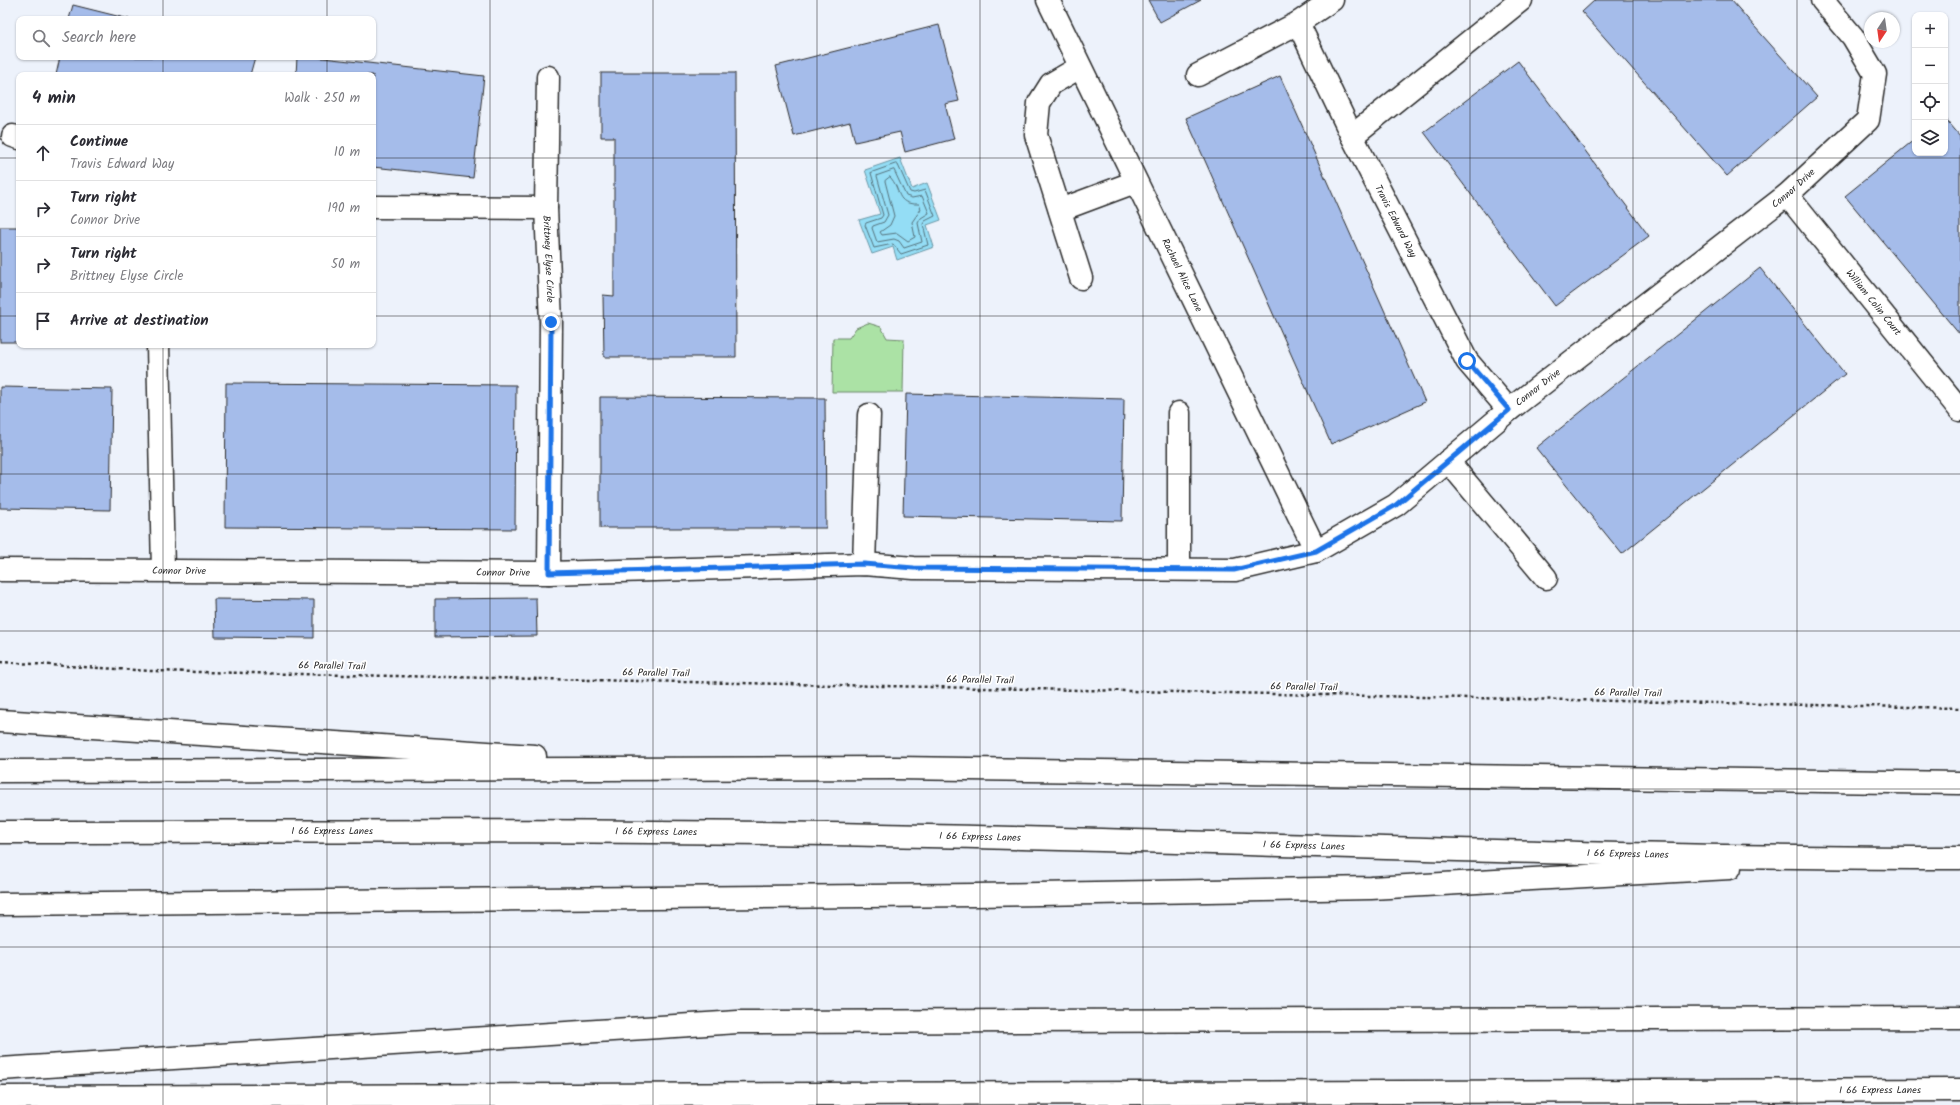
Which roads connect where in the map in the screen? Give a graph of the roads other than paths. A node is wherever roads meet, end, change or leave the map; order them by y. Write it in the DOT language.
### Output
graph roads {
  1 [pos="1048,0"];
  2 [pos="1332,0"];
  3 [pos="1521,0"];
  4 [pos="1822,0"];
  5 [pos="1298,23"];
  6 [pos="1080,67"];
  7 [pos="1198,74"];
  8 [pos="548,77"];
  9 [pos="1352,136"];
  10 [pos="1135,182"];
  11 [pos="1787,195"];
  12 [pos="376,207"];
  13 [pos="546,208"];
  14 [pos="1060,210"];
  15 [pos="1081,278"];
  16 [pos="158,348"];
  17 [pos="1509,410"];
  18 [pos="1960,410"];
  19 [pos="1179,413"];
  20 [pos="869,415"];
  21 [pos="1448,461"];
  22 [pos="1316,551"];
  23 [pos="864,564"];
  24 [pos="0,570"];
  25 [pos="164,570"];
  26 [pos="1179,570"];
  27 [pos="549,573"];
  28 [pos="1546,578"];
  29 [pos="0,721"];
  30 [pos="724,768"];
  31 [pos="0,771"];
  32 [pos="1960,783"];
  33 [pos="0,832"];
  34 [pos="1901,858"];
  35 [pos="1960,858"];
  36 [pos="0,904"];
  37 [pos="1960,1018"];
  38 [pos="0,1069"];
  39 [pos="1960,1090"];
  40 [pos="0,1097"];
  1 -- 6 [label="main road, Rachael Alice Lane"];
  2 -- 5 [label="main road"];
  3 -- 9 [label="main road"];
  4 -- 11 [label="main road, Connor Drive"];
  5 -- 7 [label="main road"];
  5 -- 9 [label="main road, Travis Edward Way"];
  6 -- 10 [label="main road, Rachael Alice Lane"];
  6 -- 14 [label="main road"];
  8 -- 13 [label="main road, Brittney Elyse Circle"];
  9 -- 17 [label="main road, Travis Edward Way"];
  10 -- 14 [label="main road"];
  10 -- 22 [label="main road, Rachael Alice Lane"];
  11 -- 17 [label="main road, Connor Drive"];
  11 -- 18 [label="main road, William Colin Court"];
  12 -- 13 [label="main road, Brittney Elyse Circle"];
  13 -- 27 [label="main road, Brittney Elyse Circle"];
  14 -- 15 [label="main road"];
  16 -- 25 [label="main road"];
  17 -- 21 [label="main road, Connor Drive"];
  19 -- 26 [label="main road"];
  20 -- 23 [label="main road"];
  21 -- 22 [label="main road, Connor Drive"];
  21 -- 28 [label="main road"];
  22 -- 26 [label="main road, Connor Drive"];
  23 -- 26 [label="main road, Connor Drive"];
  23 -- 27 [label="main road, Connor Drive"];
  24 -- 25 [label="main road, Connor Drive"];
  25 -- 27 [label="main road, Connor Drive"];
  29 -- 30 [label="main road"];
  30 -- 31 [label="main road"];
  30 -- 32 [label="main road"];
  33 -- 34 [label="main road, I 66 Express Lanes"];
  34 -- 35 [label="main road, I 66 Express Lanes"];
  34 -- 36 [label="main road"];
  37 -- 38 [label="main road"];
  39 -- 40 [label="main road, I 66 Express Lanes"];
}
